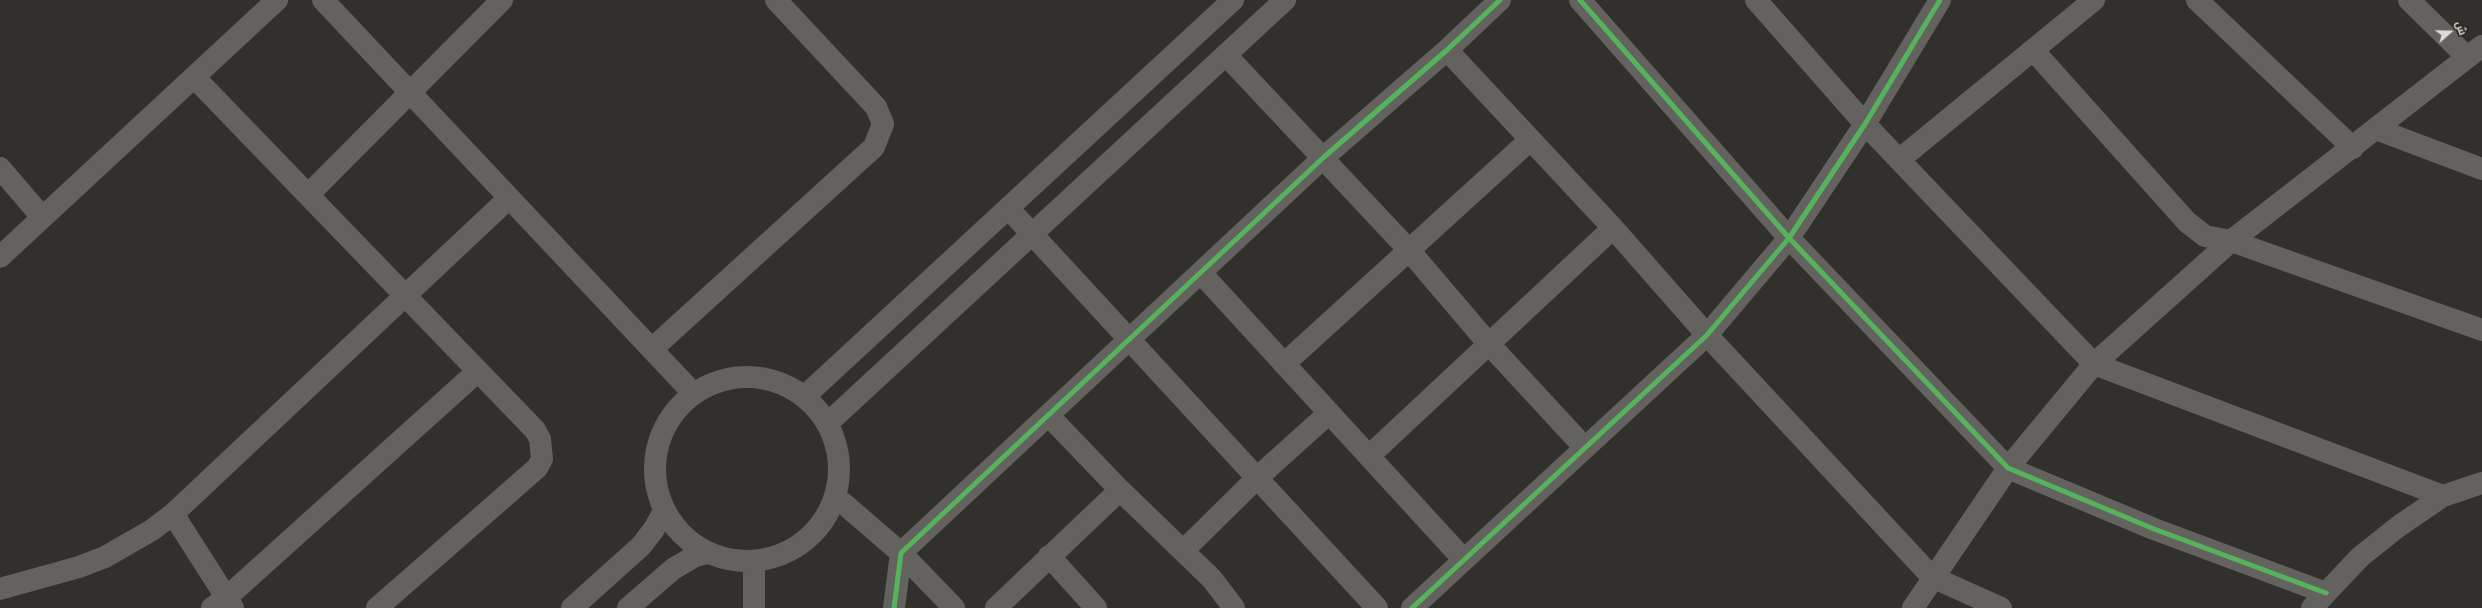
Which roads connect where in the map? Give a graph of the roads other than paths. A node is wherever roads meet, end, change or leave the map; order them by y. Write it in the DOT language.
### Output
graph roads {
  1 [pos="277,0"];
  2 [pos="323,0"];
  3 [pos="502,0"];
  4 [pos="776,0"];
  5 [pos="1233,0"];
  6 [pos="1285,0"];
  7 [pos="1500,0"];
  8 [pos="1580,0"];
  9 [pos="1756,0"];
  10 [pos="1940,0"];
  11 [pos="2196,0"];
  12 [pos="2409,0"];
  13 [pos="2087,2"];
  14 [pos="1447,50"];
  15 [pos="2034,51"];
  16 [pos="2475,51"];
  17 [pos="1226,54"];
  18 [pos="194,77"];
  19 [pos="410,93"];
  20 [pos="1865,124"];
  21 [pos="2376,129"];
  22 [pos="1530,140"];
  23 [pos="2353,148"];
  24 [pos="1324,158"];
  25 [pos="1900,158"];
  26 [pos="0,168"];
  27 [pos="2482,169"];
  28 [pos="308,195"];
  29 [pos="509,198"];
  30 [pos="1008,208"];
  31 [pos="42,218"];
  32 [pos="1613,228"];
  33 [pos="1032,234"];
  34 [pos="1788,238"];
  35 [pos="2231,241"];
  36 [pos="1408,249"];
  37 [pos="0,257"];
  38 [pos="1201,273"];
  39 [pos="405,296"];
  40 [pos="2482,330"];
  41 [pos="1707,335"];
  42 [pos="1127,339"];
  43 [pos="1488,343"];
  44 [pos="652,349"];
  45 [pos="1284,364"];
  46 [pos="2094,364"];
  47 [pos="478,371"];
  48 [pos="693,393"];
  49 [pos="805,396"];
  50 [pos="1328,414"];
  51 [pos="1049,416"];
  52 [pos="828,423"];
  53 [pos="1585,448"];
  54 [pos="1369,456"];
  55 [pos="2008,468"];
  56 [pos="1258,477"];
  57 [pos="2482,483"];
  58 [pos="1120,490"];
  59 [pos="2442,496"];
  60 [pos="836,497"];
  61 [pos="664,511"];
  62 [pos="173,514"];
  63 [pos="1184,550"];
  64 [pos="706,553"];
  65 [pos="901,553"];
  66 [pos="1048,556"];
  67 [pos="1464,560"];
  68 [pos="754,562"];
  69 [pos="1932,577"];
  70 [pos="0,589"];
  71 [pos="2319,600"];
  72 [pos="224,605"];
  73 [pos="378,608"];
  74 [pos="572,608"];
  75 [pos="628,608"];
  76 [pos="754,608"];
  77 [pos="894,608"];
  78 [pos="954,608"];
  79 [pos="996,608"];
  80 [pos="1096,608"];
  81 [pos="1234,608"];
  82 [pos="1377,608"];
  83 [pos="1412,608"];
  84 [pos="1913,608"];
  85 [pos="2001,608"];
  1 -- 18 [label="street"];
  2 -- 19 [label="street"];
  3 -- 19 [label="street"];
  4 -- 44 [label="street"];
  5 -- 30 [label="street"];
  6 -- 17 [label="street"];
  7 -- 14 [label="street"];
  8 -- 34 [label="street"];
  9 -- 20 [label="street"];
  10 -- 20 [label="street"];
  11 -- 23 [label="street"];
  12 -- 16 [label="street"];
  13 -- 15 [label="street"];
  14 -- 22 [label="street"];
  14 -- 24 [label="street"];
  15 -- 25 [label="street"];
  15 -- 35 [label="street"];
  16 -- 21 [label="street"];
  17 -- 24 [label="street"];
  17 -- 33 [label="street"];
  18 -- 28 [label="street"];
  18 -- 31 [label="street"];
  19 -- 28 [label="street"];
  19 -- 29 [label="street"];
  20 -- 25 [label="street"];
  20 -- 34 [label="street"];
  21 -- 23 [label="street"];
  21 -- 27 [label="street"];
  22 -- 32 [label="street"];
  22 -- 36 [label="street"];
  23 -- 35 [label="street"];
  24 -- 36 [label="street"];
  24 -- 38 [label="street"];
  25 -- 46 [label="street"];
  26 -- 31 [label="street"];
  28 -- 39 [label="street"];
  29 -- 39 [label="street"];
  29 -- 44 [label="street"];
  30 -- 33 [label="street"];
  30 -- 49 [label="street"];
  31 -- 37 [label="street"];
  32 -- 41 [label="street"];
  32 -- 43 [label="street"];
  33 -- 42 [label="street"];
  33 -- 52 [label="street"];
  34 -- 41 [label="street"];
  34 -- 55 [label="street"];
  35 -- 40 [label="street"];
  35 -- 46 [label="street"];
  36 -- 43 [label="street"];
  36 -- 45 [label="street"];
  38 -- 42 [label="street"];
  38 -- 45 [label="street"];
  39 -- 47 [label="street"];
  39 -- 62 [label="street"];
  41 -- 53 [label="street"];
  41 -- 69 [label="street"];
  42 -- 51 [label="street"];
  42 -- 56 [label="street"];
  43 -- 53 [label="street"];
  43 -- 54 [label="street"];
  44 -- 48 [label="street"];
  45 -- 50 [label="street"];
  46 -- 55 [label="street"];
  46 -- 59 [label="street"];
  47 -- 72 [label="street"];
  47 -- 73 [label="street"];
  48 -- 49 [label="street"];
  48 -- 61 [label="street"];
  49 -- 52 [label="street"];
  50 -- 54 [label="street"];
  50 -- 56 [label="street"];
  51 -- 58 [label="street"];
  51 -- 65 [label="street"];
  52 -- 60 [label="street"];
  53 -- 67 [label="street"];
  54 -- 67 [label="street"];
  55 -- 69 [label="street"];
  55 -- 71 [label="street"];
  56 -- 63 [label="street"];
  56 -- 82 [label="street"];
  57 -- 59 [label="street"];
  58 -- 63 [label="street"];
  58 -- 66 [label="street"];
  59 -- 71 [label="street"];
  60 -- 65 [label="street"];
  60 -- 68 [label="street"];
  61 -- 64 [label="street"];
  61 -- 74 [label="street"];
  62 -- 70 [label="street"];
  62 -- 72 [label="street"];
  63 -- 81 [label="street"];
  64 -- 68 [label="street"];
  64 -- 75 [label="street"];
  65 -- 77 [label="street"];
  65 -- 78 [label="street"];
  66 -- 79 [label="street"];
  66 -- 80 [label="street"];
  67 -- 83 [label="street"];
  68 -- 76 [label="street"];
  69 -- 84 [label="street"];
  69 -- 85 [label="street"];
}
